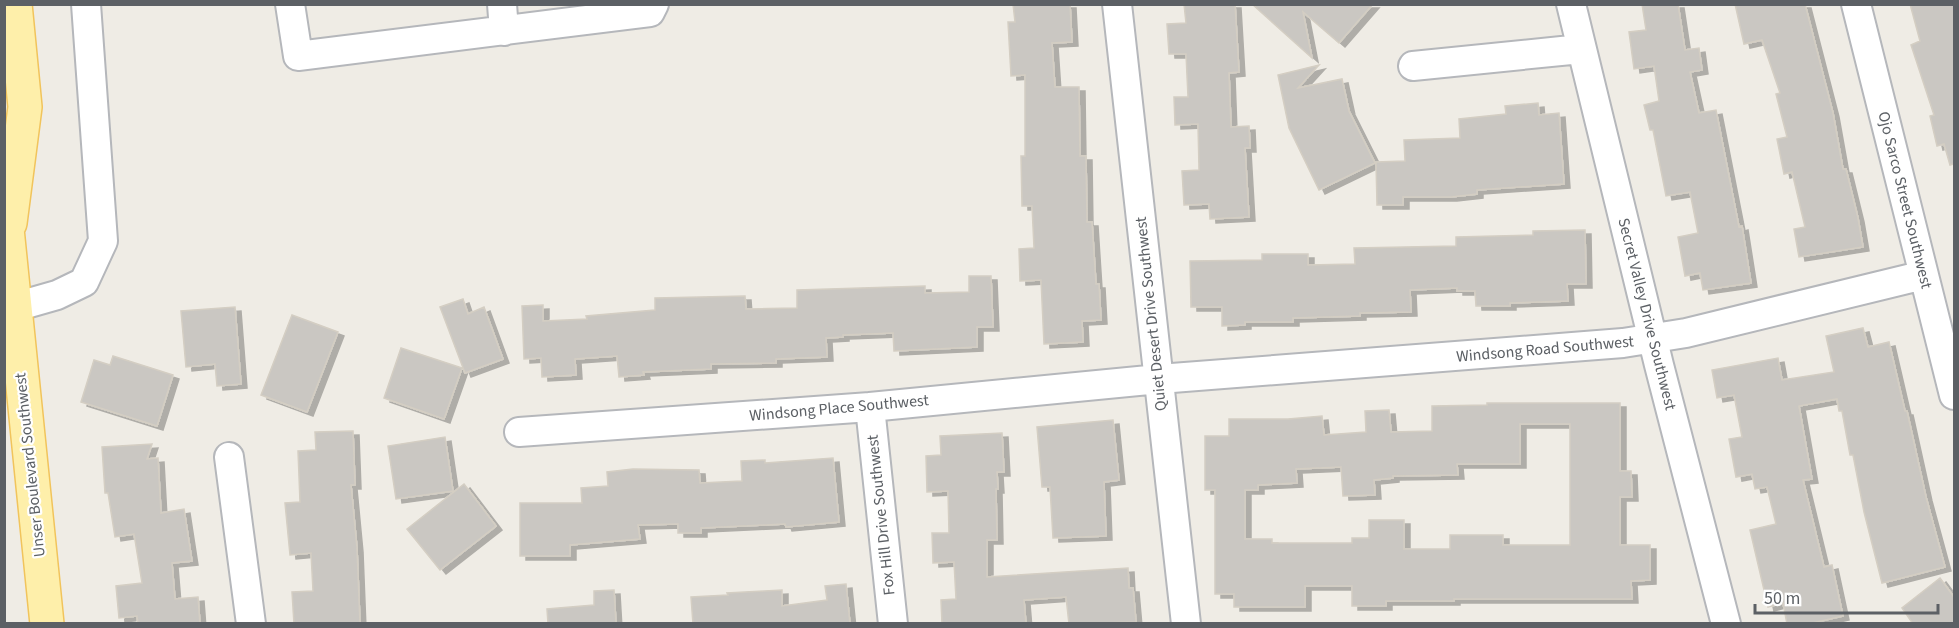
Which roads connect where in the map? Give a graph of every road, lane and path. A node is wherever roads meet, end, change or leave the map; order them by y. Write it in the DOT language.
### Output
graph roads {
  1 [pos="15,4"];
  2 [pos="86,4"];
  3 [pos="290,4"];
  4 [pos="654,4"];
  5 [pos="1117,4"];
  6 [pos="1571,4"];
  7 [pos="1856,4"];
  8 [pos="503,18"];
  9 [pos="1581,49"];
  10 [pos="1413,66"];
  11 [pos="4,199"];
  12 [pos="8,237"];
  13 [pos="1924,275"];
  14 [pos="15,307"];
  15 [pos="1653,339"];
  16 [pos="1159,379"];
  17 [pos="1954,395"];
  18 [pos="870,407"];
  19 [pos="519,432"];
  20 [pos="229,457"];
  21 [pos="47,624"];
  22 [pos="251,624"];
  23 [pos="893,624"];
  24 [pos="1186,624"];
  25 [pos="1726,624"];
  1 -- 12 [label="main road"];
  2 -- 14 [label="street"];
  3 -- 8 [label="street"];
  4 -- 8 [label="street"];
  5 -- 16 [label="street, Quiet Desert Drive Southwest"];
  6 -- 9 [label="street, Secret Valley Drive Southwest"];
  7 -- 13 [label="street, Ojo Sarco Street Southwest"];
  9 -- 10 [label="street"];
  9 -- 15 [label="street, Secret Valley Drive Southwest"];
  11 -- 12 [label="main road, Unser Boulevard Southwest"];
  12 -- 14 [label="main road, Unser Boulevard Southwest"];
  13 -- 15 [label="street, Windsong Road Southwest"];
  13 -- 17 [label="street, Ojo Sarco Street Southwest"];
  14 -- 21 [label="main road, Unser Boulevard Southwest"];
  15 -- 16 [label="street, Windsong Road Southwest"];
  15 -- 25 [label="street, Secret Valley Drive Southwest"];
  16 -- 18 [label="street, Windsong Place Southwest"];
  16 -- 24 [label="street, Quiet Desert Drive Southwest"];
  18 -- 19 [label="street, Windsong Place Southwest"];
  18 -- 23 [label="street, Fox Hill Drive Southwest"];
  20 -- 22 [label="street"];
}
